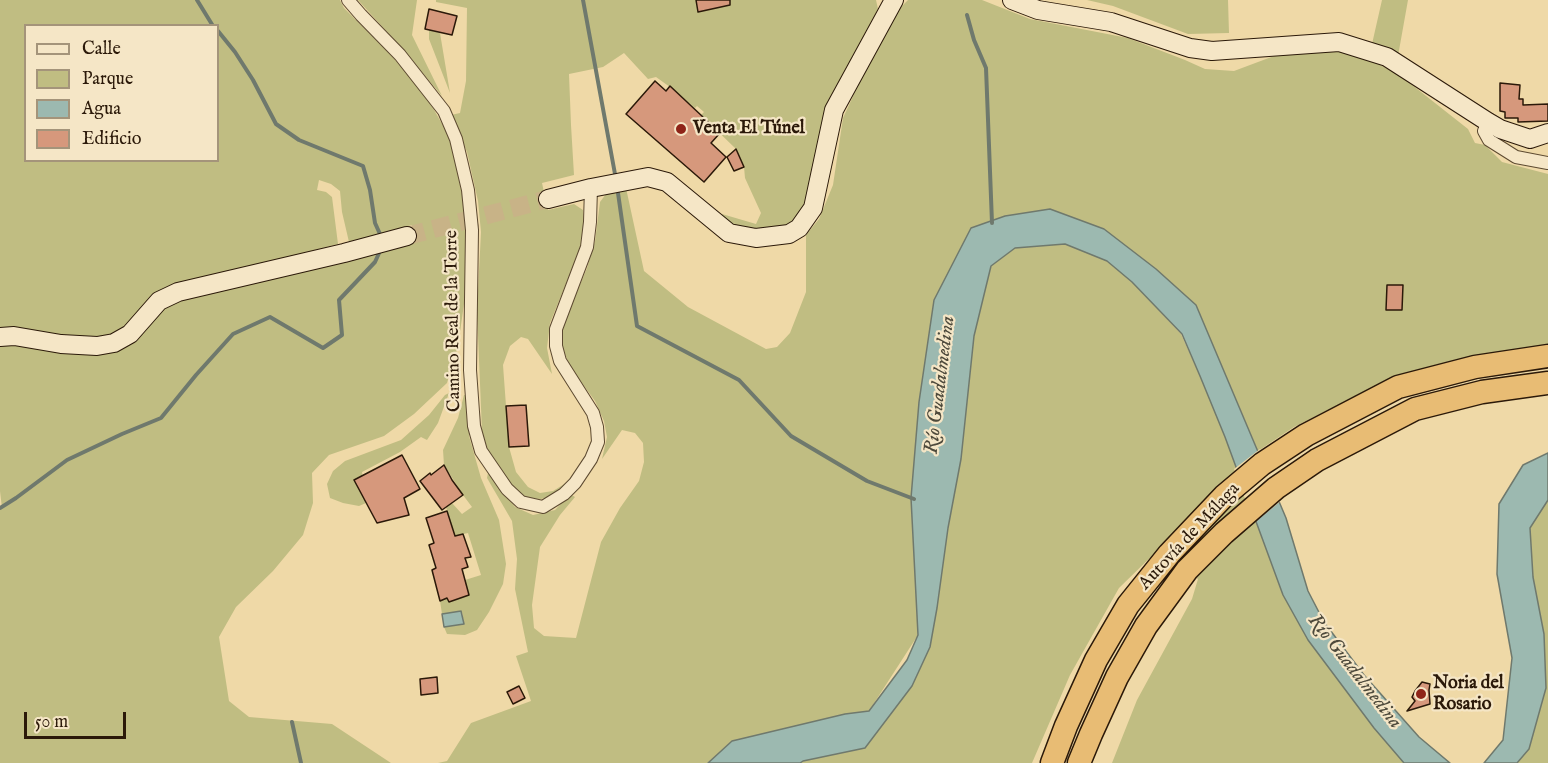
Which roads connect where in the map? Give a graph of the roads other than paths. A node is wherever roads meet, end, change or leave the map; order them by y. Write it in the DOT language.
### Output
graph roads {
  1 [pos="348,0"];
  2 [pos="894,0"];
  3 [pos="1012,0"];
  4 [pos="1488,122"];
  5 [pos="1548,133"];
  6 [pos="1548,163"];
  7 [pos="591,188"];
  8 [pos="548,199"];
  9 [pos="407,236"];
  10 [pos="0,337"];
  11 [pos="1548,356"];
  12 [pos="1548,383"];
  13 [pos="1052,763"];
  14 [pos="1079,763"];
  1 -- 7 [label="street, Camino Real de la Torre"];
  2 -- 7 [label="street"];
  3 -- 4 [label="street"];
  4 -- 5 [label="street"];
  4 -- 6 [label="street"];
  7 -- 8 [label="street"];
  9 -- 10 [label="street"];
  11 -- 13 [label="highway, Autovía de Málaga"];
  12 -- 14 [label="highway, Autovía de Málaga"];
}
